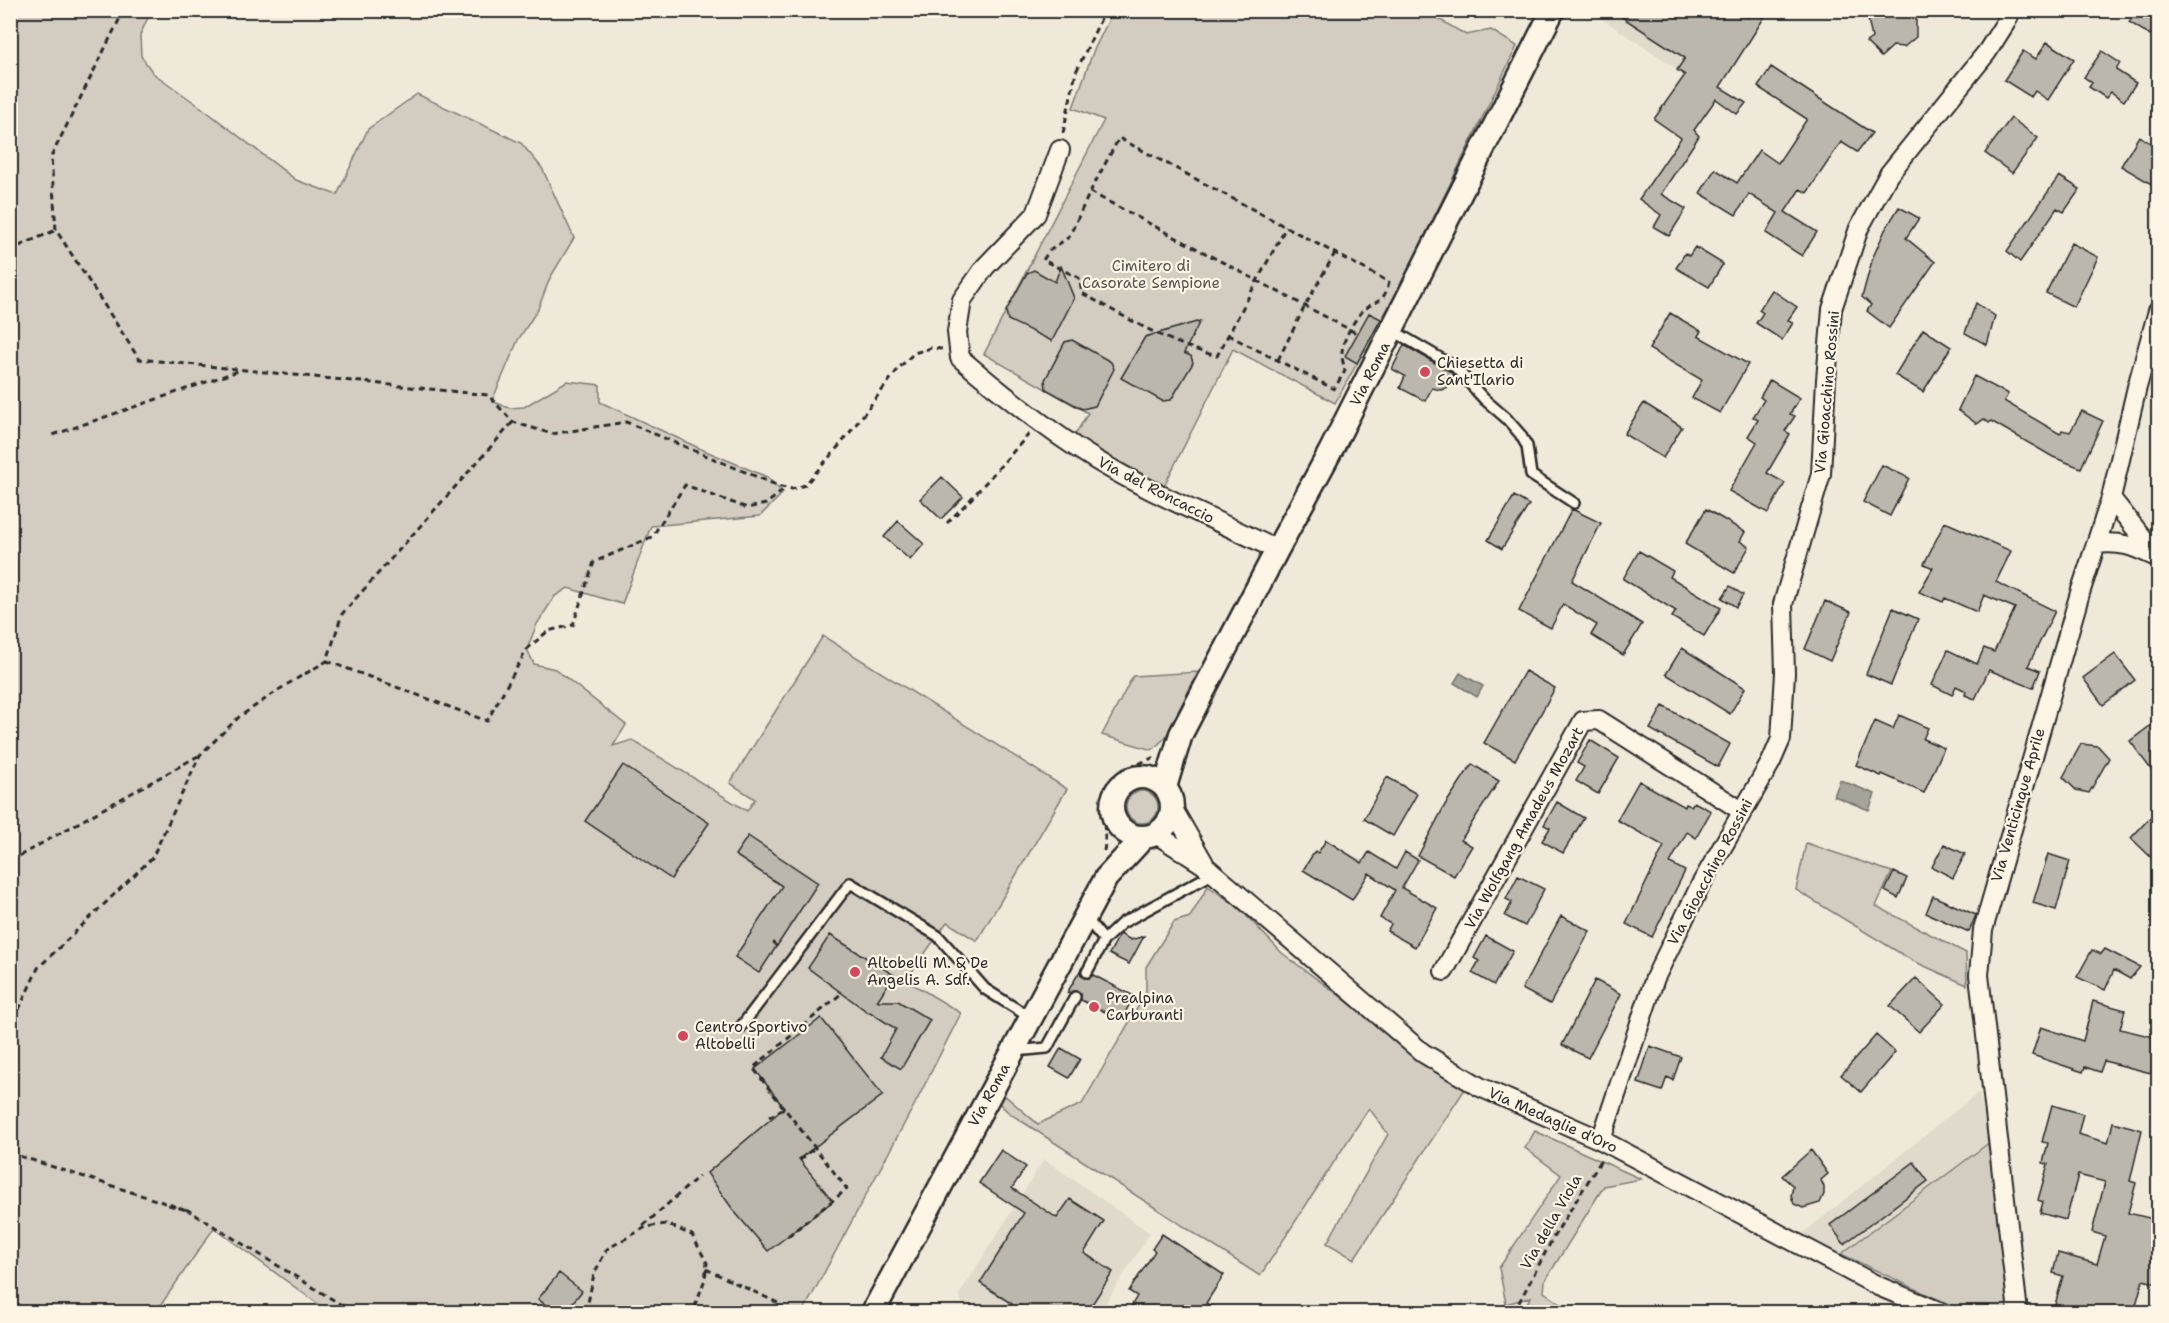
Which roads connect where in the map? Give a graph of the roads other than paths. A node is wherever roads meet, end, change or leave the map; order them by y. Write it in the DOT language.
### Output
graph roads {
  1 [pos="1553,10"];
  2 [pos="2011,10"];
  3 [pos="1060,150"];
  4 [pos="2158,311"];
  5 [pos="1392,330"];
  6 [pos="2110,498"];
  7 [pos="1574,503"];
  8 [pos="2096,544"];
  9 [pos="1277,550"];
  10 [pos="2158,558"];
  11 [pos="1181,734"];
  12 [pos="1139,776"];
  13 [pos="1165,787"];
  14 [pos="1173,809"];
  15 [pos="1742,811"];
  16 [pos="1113,815"];
  17 [pos="1149,836"];
  18 [pos="1209,869"];
  19 [pos="1106,878"];
  20 [pos="1086,918"];
  21 [pos="1104,940"];
  22 [pos="1444,971"];
  23 [pos="1087,972"];
  24 [pos="1075,997"];
  25 [pos="1031,1018"];
  26 [pos="740,1028"];
  27 [pos="1013,1052"];
  28 [pos="1606,1143"];
  29 [pos="873,1312"];
  30 [pos="1941,1312"];
  31 [pos="2018,1312"];
  1 -- 5 [label="street, Via Roma"];
  2 -- 15 [label="street, Via Gioacchino Rossini"];
  3 -- 9 [label="street, Via del Roncaccio"];
  4 -- 6 [label="street, Via Venticinque Aprile"];
  5 -- 7 [label="lane"];
  5 -- 9 [label="street, Via Roma"];
  6 -- 8 [label="street, Via Venticinque Aprile"];
  6 -- 10 [label="street"];
  8 -- 10 [label="street"];
  8 -- 31 [label="street, Via Venticinque Aprile"];
  9 -- 11 [label="street, Via Roma"];
  11 -- 12 [label="street, Via Roma"];
  11 -- 13 [label="street, Via Roma"];
  12 -- 13 [label="street"];
  12 -- 16 [label="street, Via Roma"];
  13 -- 14 [label="street"];
  14 -- 17 [label="street, Via Roma"];
  14 -- 18 [label="street, Via Medaglie d'Oro"];
  15 -- 22 [label="street, Via Wolfgang Amadeus Mozart"];
  15 -- 28 [label="street, Via Gioacchino Rossini"];
  16 -- 17 [label="street"];
  16 -- 19 [label="street, Via Roma"];
  17 -- 18 [label="street, Via Medaglie d'Oro"];
  17 -- 19 [label="street, Via Roma"];
  18 -- 21 [label="lane"];
  18 -- 28 [label="street, Via Medaglie d'Oro"];
  19 -- 20 [label="street, Via Roma"];
  20 -- 21 [label="lane"];
  20 -- 25 [label="street, Via Roma"];
  21 -- 23 [label="lane"];
  24 -- 27 [label="lane"];
  25 -- 26 [label="lane"];
  25 -- 27 [label="street, Via Roma"];
  27 -- 29 [label="street, Via Roma"];
  28 -- 30 [label="street, Via Medaglie d'Oro"];
}
